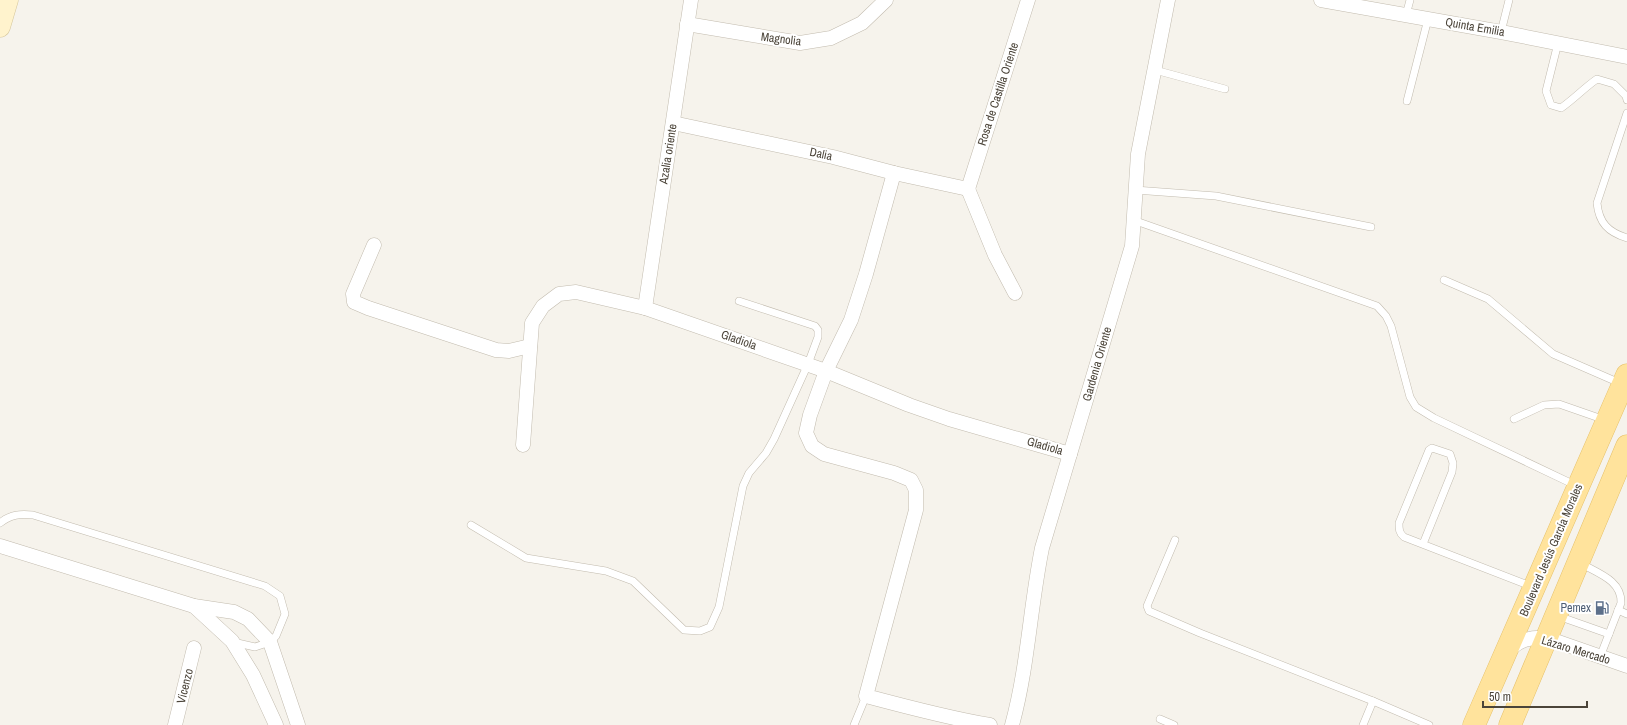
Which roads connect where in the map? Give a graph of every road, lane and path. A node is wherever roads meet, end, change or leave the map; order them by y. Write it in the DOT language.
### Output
graph roads {
  1 [pos="8,0"];
  2 [pos="691,0"];
  3 [pos="886,0"];
  4 [pos="1028,0"];
  5 [pos="1168,0"];
  6 [pos="1322,0"];
  7 [pos="1410,0"];
  8 [pos="1509,0"];
  9 [pos="1406,15"];
  10 [pos="1428,19"];
  11 [pos="688,24"];
  12 [pos="0,27"];
  13 [pos="1501,32"];
  14 [pos="1558,43"];
  15 [pos="1627,57"];
  16 [pos="1155,70"];
  17 [pos="1224,89"];
  18 [pos="1627,100"];
  19 [pos="1407,101"];
  20 [pos="1627,113"];
  21 [pos="673,122"];
  22 [pos="894,173"];
  23 [pos="968,188"];
  24 [pos="1136,190"];
  25 [pos="1133,220"];
  26 [pos="1371,227"];
  27 [pos="1627,238"];
  28 [pos="374,245"];
  29 [pos="1444,280"];
  30 [pos="1014,293"];
  31 [pos="739,301"];
  32 [pos="645,308"];
  33 [pos="530,346"];
  34 [pos="808,364"];
  35 [pos="826,371"];
  36 [pos="1625,380"];
  37 [pos="1514,419"];
  38 [pos="1608,420"];
  39 [pos="523,445"];
  40 [pos="1627,446"];
  41 [pos="1070,454"];
  42 [pos="1578,486"];
  43 [pos="0,523"];
  44 [pos="471,525"];
  45 [pos="1175,540"];
  46 [pos="1423,544"];
  47 [pos="0,546"];
  48 [pos="1578,562"];
  49 [pos="1535,588"];
  50 [pos="194,606"];
  51 [pos="1618,610"];
  52 [pos="1627,614"];
  53 [pos="1557,615"];
  54 [pos="1609,634"];
  55 [pos="1547,638"];
  56 [pos="232,642"];
  57 [pos="270,642"];
  58 [pos="194,648"];
  59 [pos="1506,655"];
  60 [pos="1600,657"];
  61 [pos="1627,666"];
  62 [pos="866,696"];
  63 [pos="1373,701"];
  64 [pos="1160,719"];
  65 [pos="175,725"];
  66 [pos="276,725"];
  67 [pos="298,725"];
  68 [pos="854,725"];
  69 [pos="990,725"];
  70 [pos="1012,725"];
  71 [pos="1174,725"];
  72 [pos="1363,725"];
  73 [pos="1429,725"];
  74 [pos="1474,725"];
  75 [pos="1510,725"];
  1 -- 12 [label="main road"];
  2 -- 11 [label="street, Azalia oriente"];
  3 -- 11 [label="street, Magnolia"];
  4 -- 23 [label="street, Rosa de Castilla Oriente"];
  5 -- 16 [label="street, Gardenia Oriente"];
  6 -- 9 [label="street, Quinta Emilia"];
  7 -- 9 [label="lane"];
  8 -- 13 [label="lane"];
  9 -- 10 [label="street, Quinta Emilia"];
  10 -- 13 [label="street, Quinta Emilia"];
  10 -- 19 [label="lane"];
  11 -- 21 [label="street, Azalia oriente"];
  13 -- 14 [label="street, Quinta Emilia"];
  14 -- 15 [label="street, Quinta Emilia"];
  14 -- 18 [label="lane"];
  16 -- 17 [label="lane"];
  16 -- 24 [label="street, Gardenia Oriente"];
  20 -- 27 [label="lane"];
  21 -- 22 [label="street, Dalia"];
  21 -- 32 [label="street, Azalia oriente"];
  22 -- 23 [label="street, Dalia"];
  22 -- 35 [label="street"];
  23 -- 30 [label="street"];
  24 -- 25 [label="street, Gardenia Oriente"];
  24 -- 26 [label="lane"];
  25 -- 41 [label="street, Gardenia Oriente"];
  25 -- 42 [label="lane"];
  28 -- 33 [label="street"];
  29 -- 36 [label="lane"];
  31 -- 34 [label="lane"];
  32 -- 33 [label="street, Gladiola"];
  32 -- 34 [label="street, Gladiola"];
  33 -- 39 [label="street, Gladiola"];
  34 -- 35 [label="street, Gladiola"];
  34 -- 44 [label="lane"];
  35 -- 41 [label="street, Gladiola"];
  35 -- 62 [label="street"];
  36 -- 38 [label="main road, Boulevard Jesús García Morales"];
  37 -- 38 [label="lane"];
  38 -- 42 [label="main road, Boulevard Jesús García Morales"];
  40 -- 48 [label="main road"];
  41 -- 70 [label="street, Gardenia Oriente"];
  42 -- 49 [label="main road, Boulevard Jesús García Morales"];
  43 -- 57 [label="lane"];
  45 -- 63 [label="lane"];
  46 -- 46 [label="lane"];
  46 -- 49 [label="lane"];
  47 -- 50 [label="street"];
  48 -- 51 [label="lane"];
  48 -- 53 [label="main road"];
  49 -- 59 [label="main road, Boulevard Jesús García Morales"];
  50 -- 56 [label="street"];
  50 -- 57 [label="street"];
  51 -- 52 [label="lane"];
  51 -- 54 [label="lane"];
  53 -- 54 [label="lane"];
  53 -- 55 [label="main road"];
  54 -- 60 [label="lane"];
  55 -- 59 [label="street, Lázaro Mercado"];
  55 -- 60 [label="street, Lázaro Mercado"];
  55 -- 75 [label="main road"];
  56 -- 57 [label="lane"];
  56 -- 66 [label="street"];
  57 -- 67 [label="street"];
  58 -- 65 [label="street, Vicenzo"];
  59 -- 74 [label="main road, Boulevard Jesús García Morales"];
  60 -- 61 [label="street, Lázaro Mercado"];
  62 -- 68 [label="lane"];
  62 -- 69 [label="street"];
  63 -- 72 [label="lane"];
  63 -- 73 [label="lane"];
  64 -- 71 [label="lane"];
}
